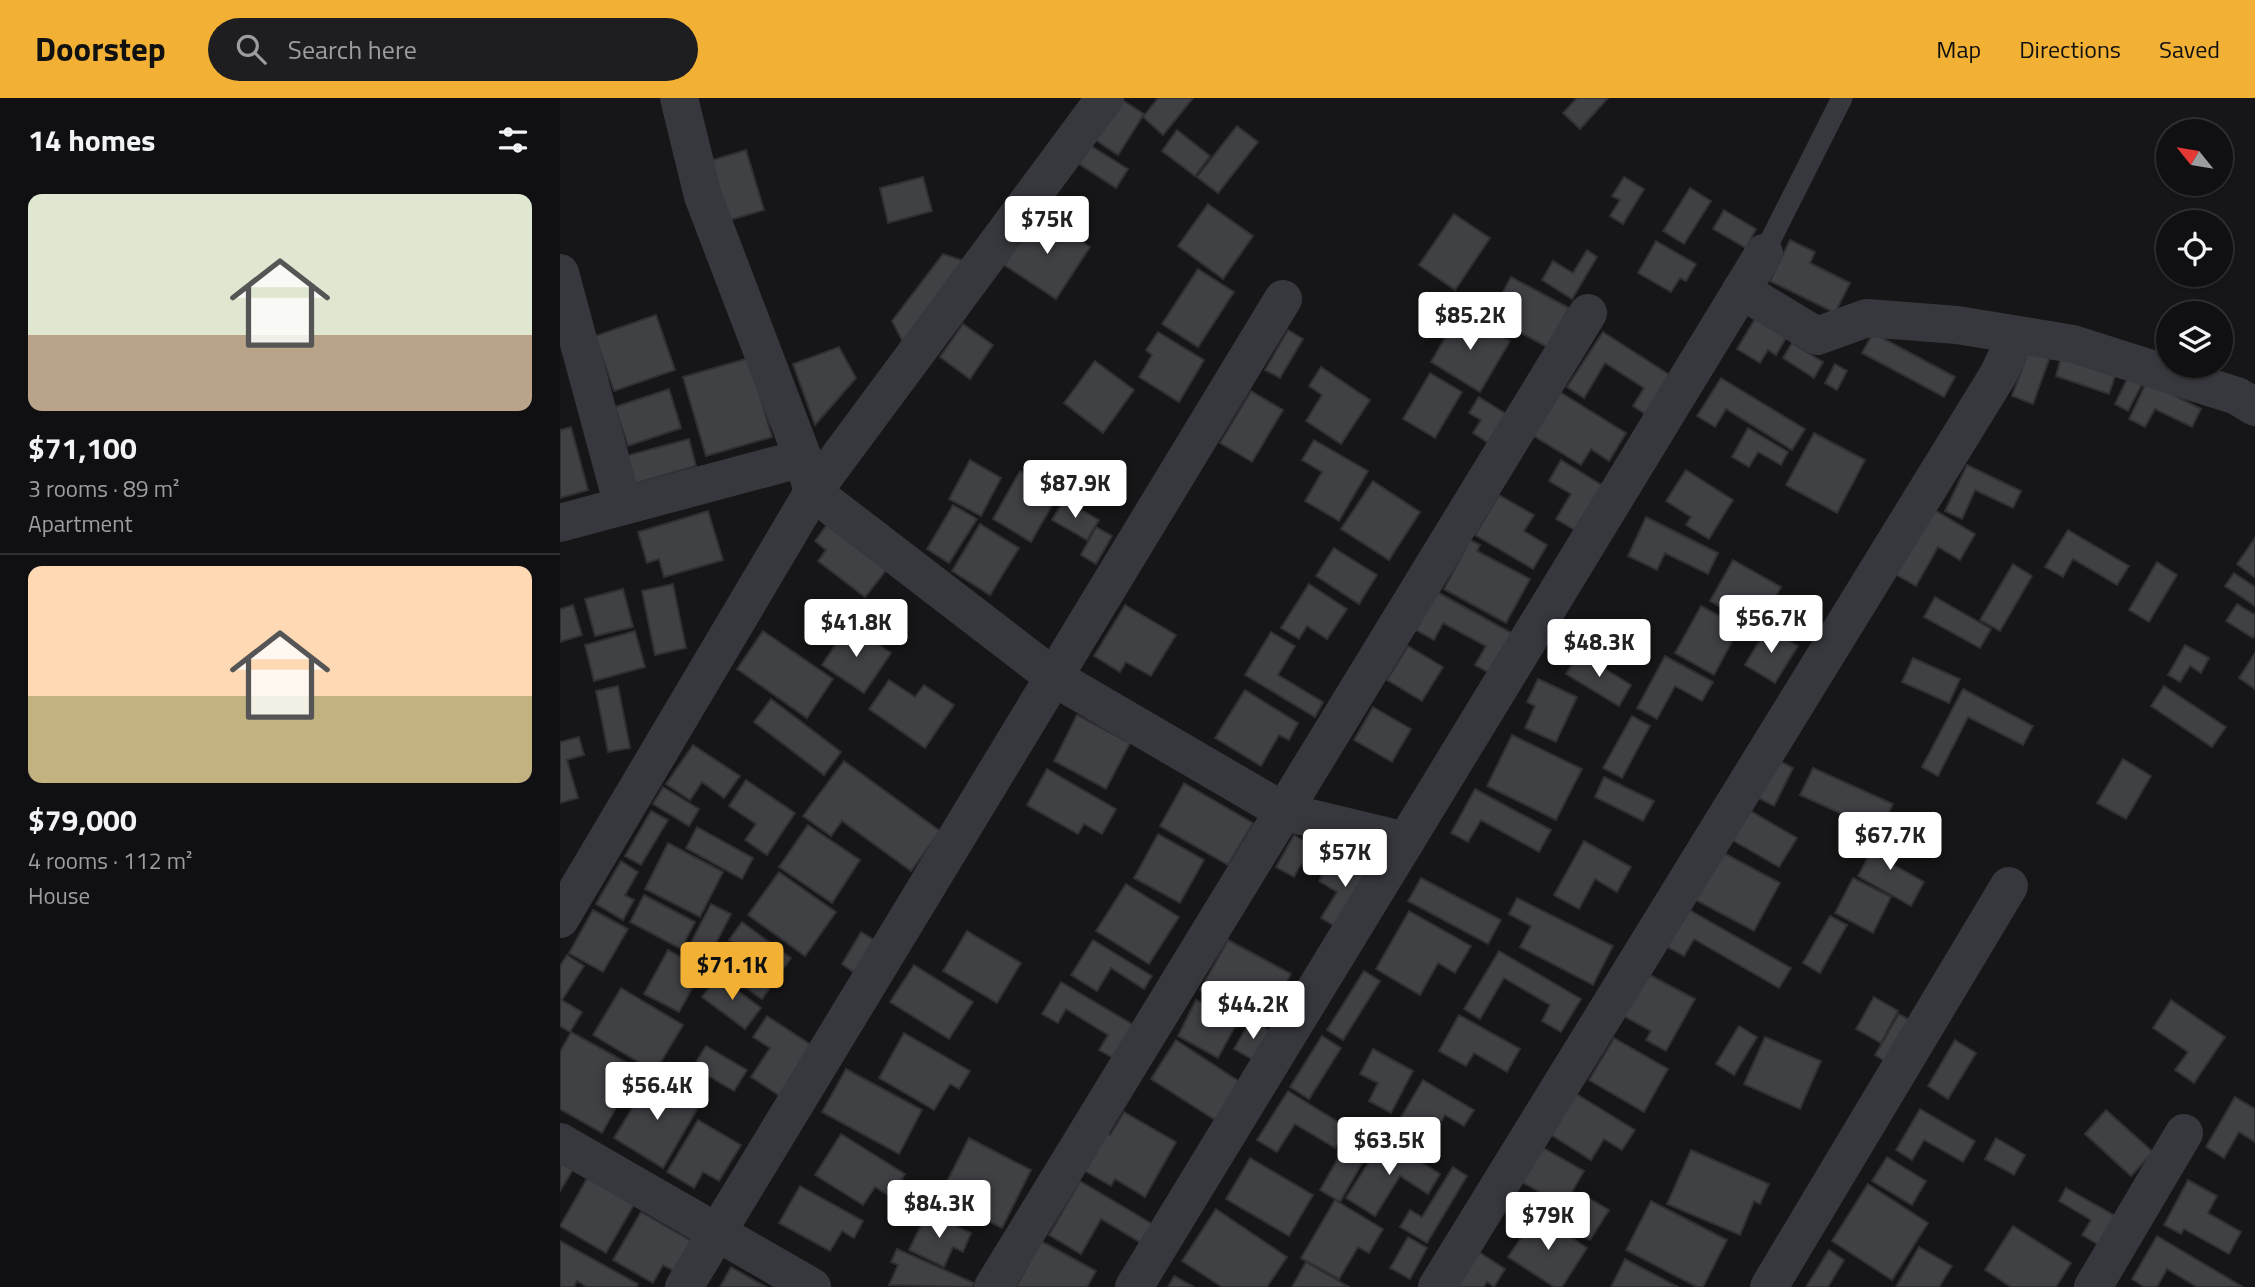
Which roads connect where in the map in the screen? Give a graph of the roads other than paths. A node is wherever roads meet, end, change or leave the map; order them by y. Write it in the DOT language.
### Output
graph roads {
  1 [pos="679,98"];
  2 [pos="1105,98"];
  3 [pos="1842,98"];
  4 [pos="1764,253"];
  5 [pos="560,273"];
  6 [pos="1741,290"];
  7 [pos="1283,299"];
  8 [pos="1588,313"];
  9 [pos="2017,335"];
  10 [pos="2255,407"];
  11 [pos="808,475"];
  12 [pos="623,506"];
  13 [pos="560,523"];
  14 [pos="1055,678"];
  15 [pos="1285,812"];
  16 [pos="1406,841"];
  17 [pos="2010,886"];
  18 [pos="560,919"];
  19 [pos="2184,1133"];
  20 [pos="560,1142"];
  21 [pos="717,1233"];
  22 [pos="684,1287"];
  23 [pos="813,1287"];
  24 [pos="993,1287"];
  25 [pos="1134,1287"];
  26 [pos="1437,1287"];
  27 [pos="1769,1287"];
  28 [pos="2093,1287"];
  1 -- 11 [label="street"];
  2 -- 11 [label="street"];
  3 -- 4 [label="lane"];
  4 -- 6 [label="street"];
  5 -- 12 [label="street"];
  6 -- 9 [label="street"];
  6 -- 16 [label="street"];
  7 -- 14 [label="street"];
  8 -- 15 [label="street"];
  9 -- 10 [label="street"];
  9 -- 26 [label="street"];
  11 -- 12 [label="street"];
  11 -- 14 [label="street"];
  11 -- 18 [label="street"];
  12 -- 13 [label="street"];
  14 -- 15 [label="street"];
  14 -- 21 [label="street"];
  15 -- 16 [label="street"];
  15 -- 24 [label="street"];
  16 -- 25 [label="street"];
  17 -- 27 [label="street"];
  19 -- 28 [label="street"];
  20 -- 21 [label="street"];
  21 -- 22 [label="street"];
  21 -- 23 [label="street"];
}
